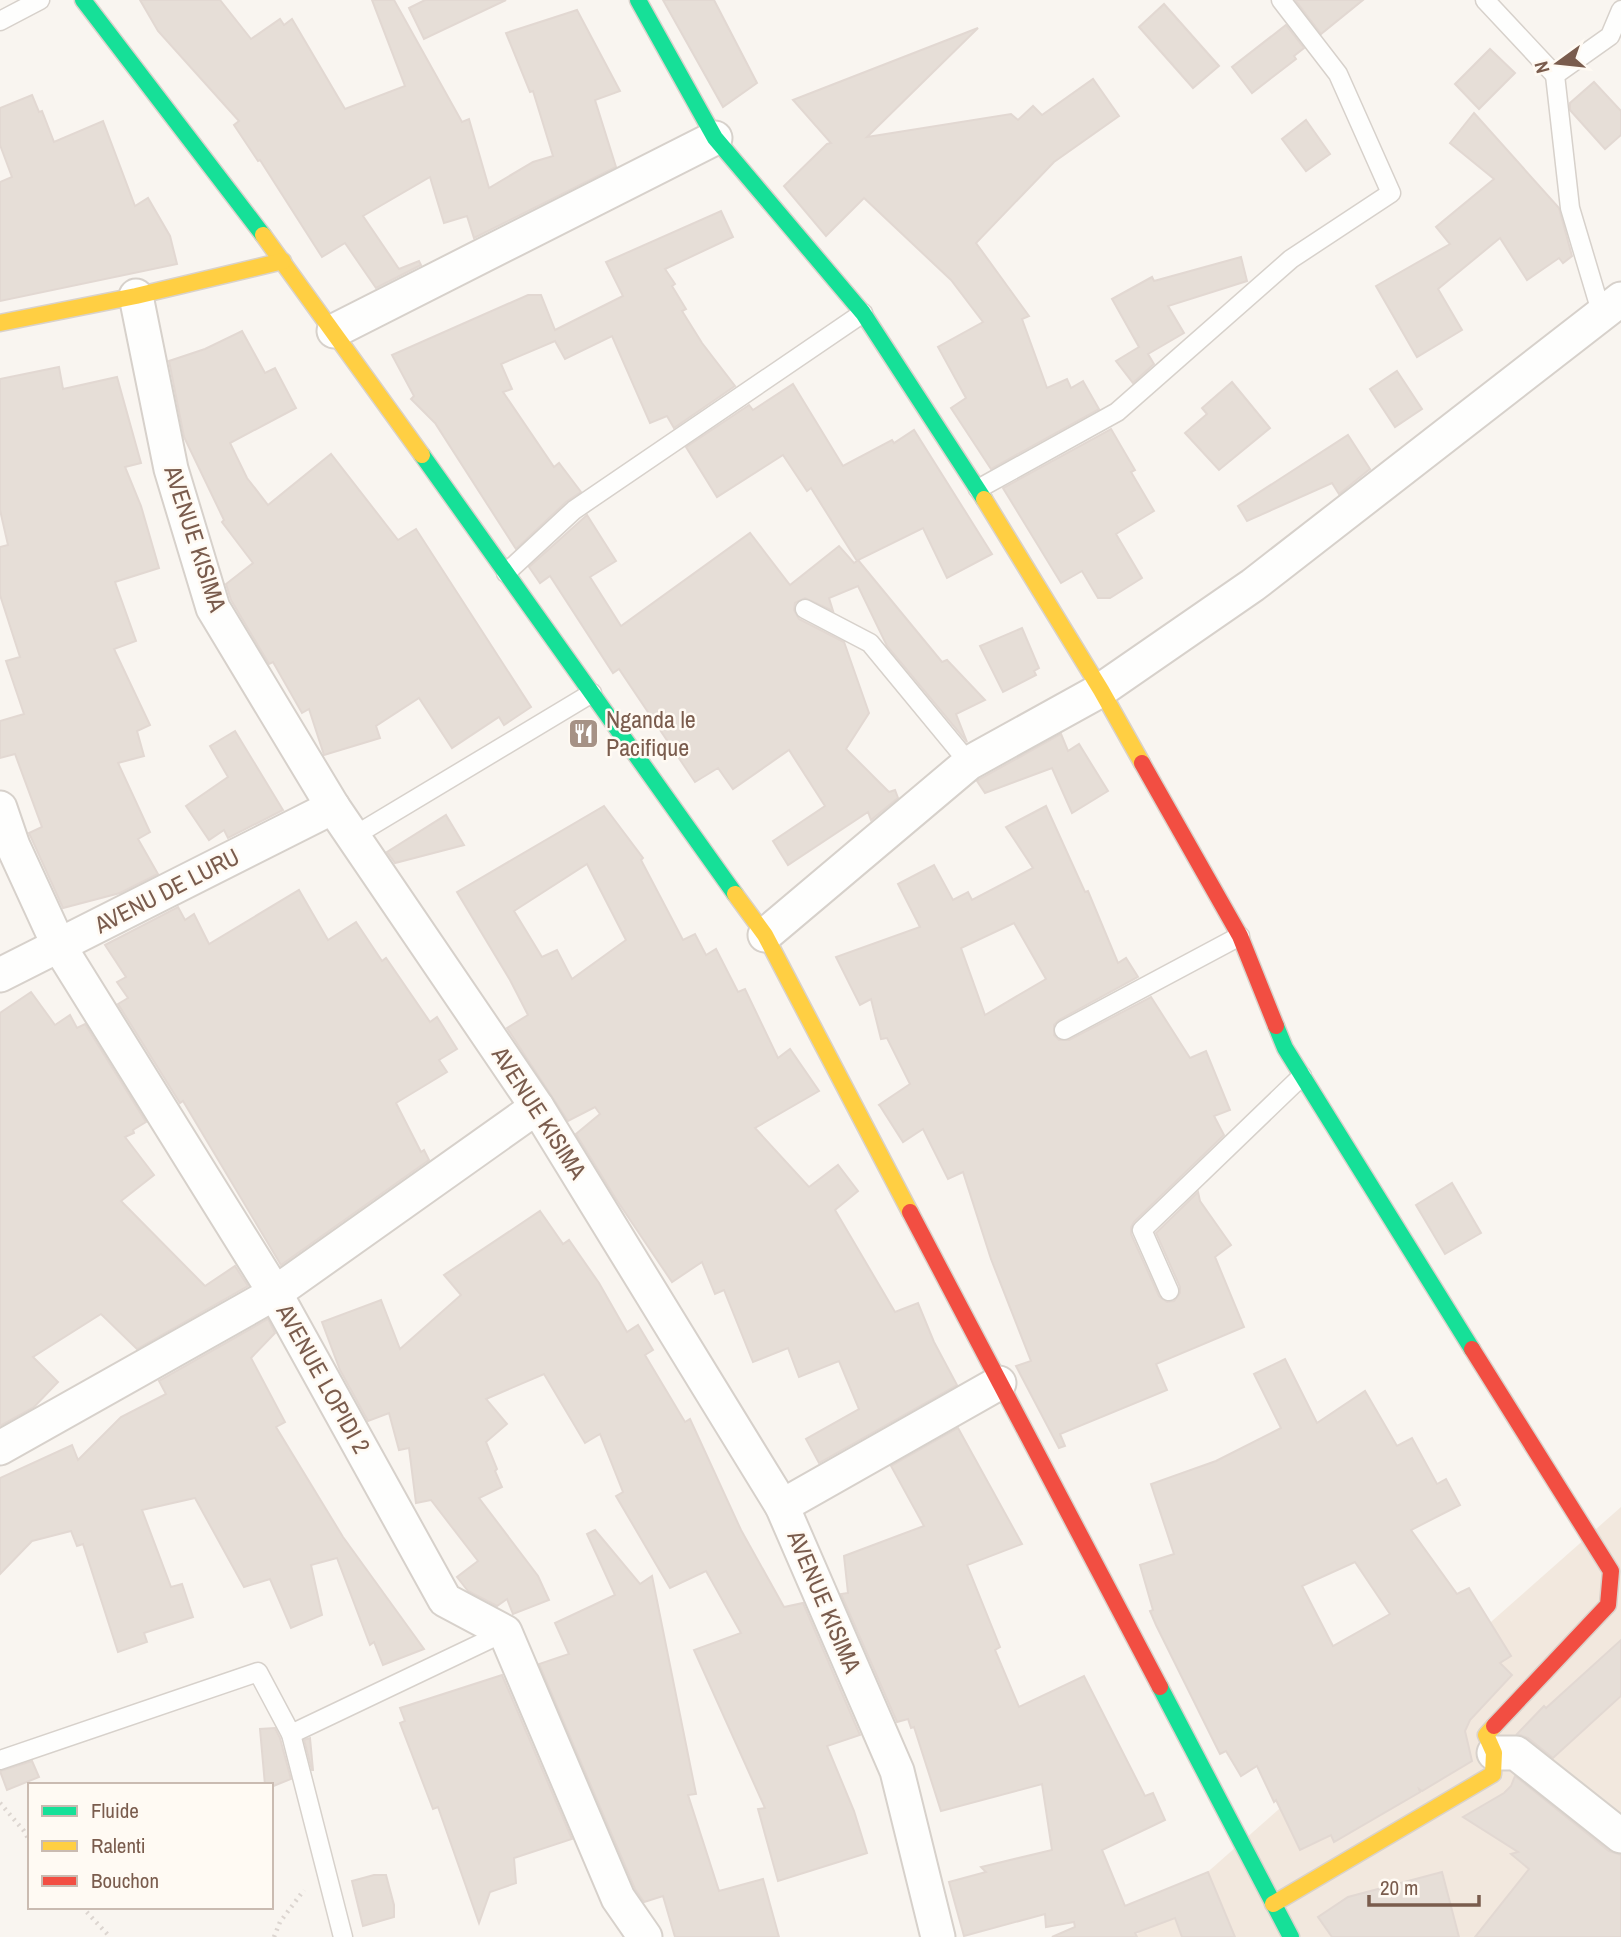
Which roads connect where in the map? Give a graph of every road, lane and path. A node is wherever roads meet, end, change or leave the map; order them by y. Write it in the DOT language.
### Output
graph roads {
  1 [pos="40,0"];
  2 [pos="83,0"];
  3 [pos="638,0"];
  4 [pos="1281,0"];
  5 [pos="1485,0"];
  6 [pos="1621,10"];
  7 [pos="0,21"];
  8 [pos="1555,75"];
  9 [pos="715,138"];
  10 [pos="283,261"];
  11 [pos="136,296"];
  12 [pos="1611,307"];
  13 [pos="863,313"];
  14 [pos="0,323"];
  15 [pos="334,331"];
  16 [pos="978,489"];
  17 [pos="506,572"];
  18 [pos="806,609"];
  19 [pos="1101,690"];
  20 [pos="592,693"];
  21 [pos="969,762"];
  22 [pos="333,807"];
  23 [pos="0,808"];
  24 [pos="354,836"];
  25 [pos="765,935"];
  26 [pos="1240,936"];
  27 [pos="59,946"];
  28 [pos="0,975"];
  29 [pos="1064,1030"];
  30 [pos="1303,1076"];
  31 [pos="537,1107"];
  32 [pos="1169,1291"];
  33 [pos="275,1293"];
  34 [pos="999,1383"];
  35 [pos="0,1448"];
  36 [pos="782,1506"];
  37 [pos="505,1632"];
  38 [pos="291,1734"];
  39 [pos="1494,1753"];
  40 [pos="0,1760"];
  41 [pos="0,1804"];
  42 [pos="1621,1836"];
  43 [pos="28,1838"];
  44 [pos="1273,1904"];
  45 [pos="84,1909"];
  46 [pos="110,1937"];
  47 [pos="343,1937"];
  48 [pos="645,1937"];
  49 [pos="938,1937"];
  50 [pos="1291,1937"];
  1 -- 7 [label="lane"];
  2 -- 10 [label="street"];
  3 -- 9 [label="street"];
  4 -- 16 [label="lane"];
  5 -- 8 [label="lane"];
  6 -- 8 [label="lane"];
  8 -- 12 [label="lane"];
  9 -- 13 [label="street"];
  9 -- 15 [label="street"];
  10 -- 11 [label="street"];
  10 -- 15 [label="street"];
  11 -- 14 [label="street"];
  11 -- 22 [label="street, AVENUE KISIMA"];
  12 -- 19 [label="street"];
  13 -- 16 [label="street"];
  13 -- 17 [label="lane"];
  15 -- 17 [label="street"];
  16 -- 19 [label="street"];
  17 -- 20 [label="street"];
  18 -- 21 [label="lane"];
  19 -- 21 [label="street"];
  19 -- 26 [label="street"];
  20 -- 24 [label="lane"];
  20 -- 25 [label="street"];
  21 -- 25 [label="street"];
  22 -- 24 [label="street, AVENUE KISIMA"];
  22 -- 27 [label="street, AVENU DE LURU"];
  23 -- 27 [label="street, AVENUE LOPIDI 2"];
  24 -- 31 [label="street, AVENUE KISIMA"];
  25 -- 34 [label="street"];
  26 -- 29 [label="lane"];
  26 -- 30 [label="street"];
  27 -- 28 [label="street, AVENU DE LURU"];
  27 -- 33 [label="street, AVENUE LOPIDI 2"];
  30 -- 32 [label="lane"];
  30 -- 39 [label="street"];
  31 -- 33 [label="street"];
  31 -- 36 [label="street, AVENUE KISIMA"];
  33 -- 35 [label="street"];
  33 -- 37 [label="street, AVENUE LOPIDI 2"];
  34 -- 36 [label="street"];
  34 -- 44 [label="street"];
  36 -- 49 [label="street, AVENUE KISIMA"];
  37 -- 38 [label="lane"];
  37 -- 48 [label="street"];
  38 -- 40 [label="lane"];
  38 -- 47 [label="lane"];
  39 -- 42 [label="street"];
  39 -- 44 [label="street"];
  41 -- 43 [label="path"];
  44 -- 50 [label="street"];
  45 -- 46 [label="path"];
}
